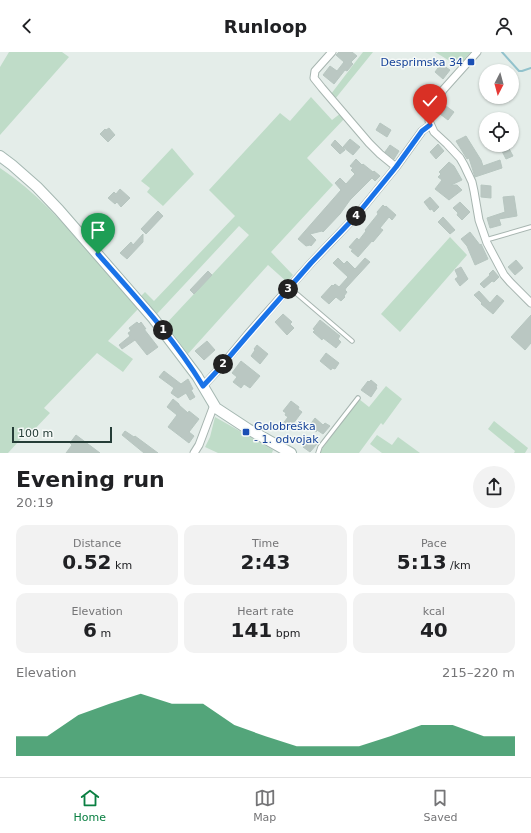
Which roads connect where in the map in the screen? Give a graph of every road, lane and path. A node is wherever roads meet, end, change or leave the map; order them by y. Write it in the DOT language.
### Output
graph roads {
  1 [pos="332,52"];
  2 [pos="476,52"];
  3 [pos="430,125"];
  4 [pos="0,156"];
  5 [pos="396,167"];
  6 [pos="531,227"];
  7 [pos="486,240"];
  8 [pos="290,288"];
  9 [pos="531,303"];
  10 [pos="352,341"];
  11 [pos="203,386"];
  12 [pos="358,398"];
  13 [pos="214,405"];
  14 [pos="194,453"];
  15 [pos="291,453"];
  16 [pos="318,453"];
  1 -- 5 [label="street"];
  2 -- 3 [label="street"];
  3 -- 5 [label="street"];
  3 -- 7 [label="street"];
  4 -- 11 [label="street"];
  5 -- 8 [label="street"];
  6 -- 7 [label="lane"];
  7 -- 9 [label="street"];
  8 -- 10 [label="lane"];
  8 -- 11 [label="street"];
  11 -- 13 [label="street"];
  12 -- 16 [label="lane"];
  13 -- 14 [label="street"];
  13 -- 15 [label="street"];
}
